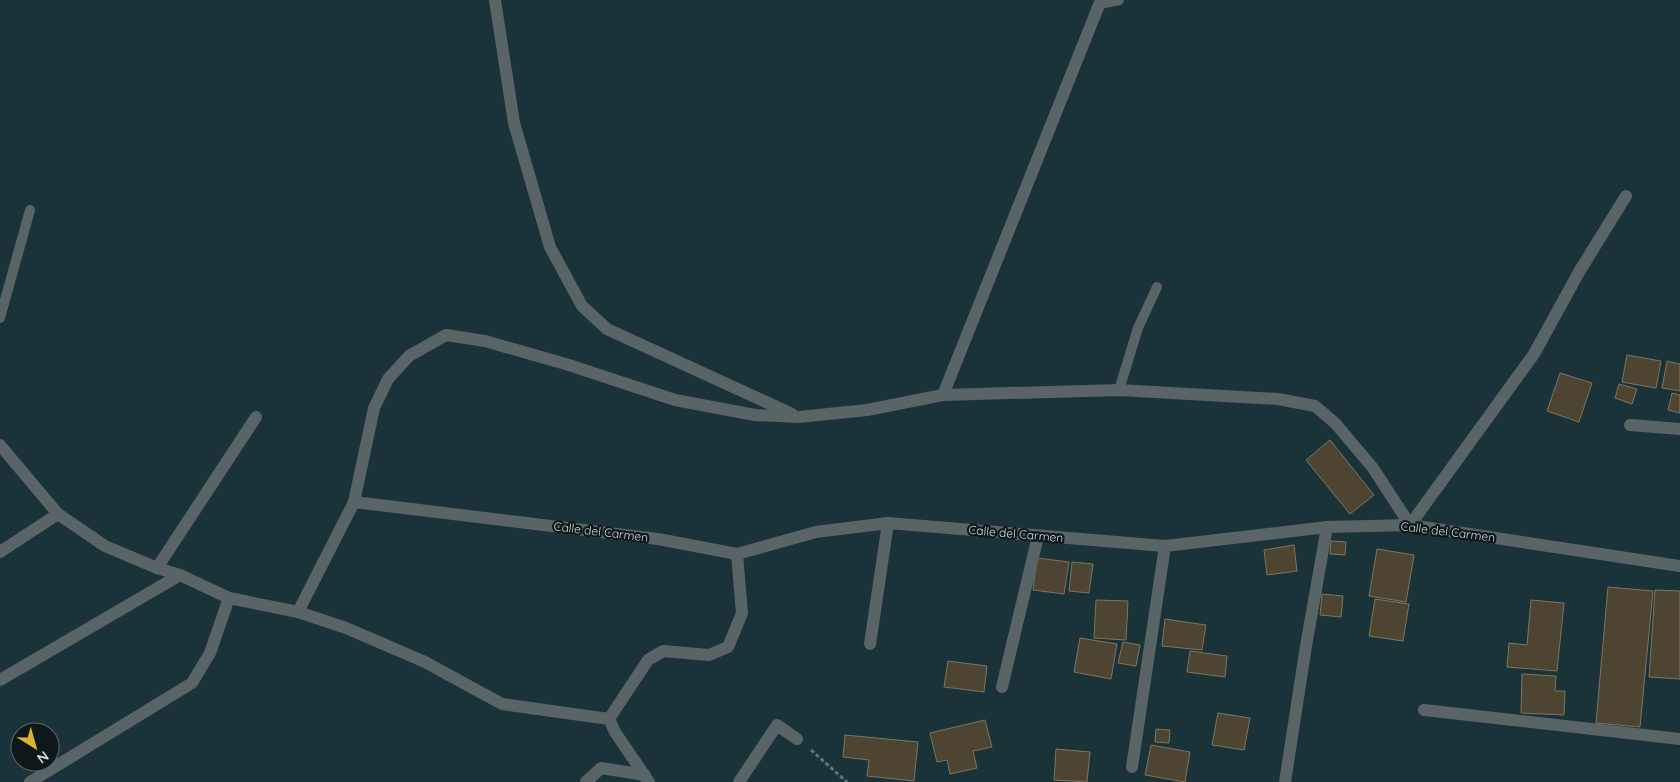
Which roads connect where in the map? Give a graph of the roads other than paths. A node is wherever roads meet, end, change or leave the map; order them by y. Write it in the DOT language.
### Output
graph roads {
  1 [pos="496,0"];
  2 [pos="1119,0"];
  3 [pos="1101,2"];
  4 [pos="1626,196"];
  5 [pos="30,210"];
  6 [pos="1157,287"];
  7 [pos="0,318"];
  8 [pos="1119,390"];
  9 [pos="943,395"];
  10 [pos="256,417"];
  11 [pos="799,417"];
  12 [pos="1630,425"];
  13 [pos="1680,429"];
  14 [pos="0,445"];
  15 [pos="354,502"];
  16 [pos="58,514"];
  17 [pos="888,523"];
  18 [pos="1410,525"];
  19 [pos="1326,528"];
  20 [pos="1038,536"];
  21 [pos="1166,546"];
  22 [pos="0,552"];
  23 [pos="736,554"];
  24 [pos="1680,566"];
  25 [pos="157,568"];
  26 [pos="180,575"];
  27 [pos="229,598"];
  28 [pos="298,612"];
  29 [pos="870,644"];
  30 [pos="0,680"];
  31 [pos="1002,687"];
  32 [pos="1424,710"];
  33 [pos="609,719"];
  34 [pos="797,739"];
  35 [pos="1680,739"];
  36 [pos="1132,767"];
  37 [pos="647,779"];
  38 [pos="30,782"];
  39 [pos="586,782"];
  40 [pos="739,782"];
  41 [pos="1284,782"];
  1 -- 11 [label="street"];
  2 -- 3 [label="lane"];
  3 -- 9 [label="street"];
  4 -- 18 [label="street"];
  5 -- 7 [label="lane"];
  6 -- 8 [label="lane"];
  8 -- 9 [label="street"];
  8 -- 18 [label="street"];
  9 -- 11 [label="street"];
  10 -- 25 [label="street"];
  11 -- 15 [label="street"];
  12 -- 13 [label="street"];
  14 -- 16 [label="street"];
  15 -- 23 [label="street, Calle del Carmen"];
  15 -- 28 [label="street"];
  16 -- 22 [label="street"];
  16 -- 25 [label="street"];
  17 -- 20 [label="street, Calle del Carmen"];
  17 -- 23 [label="street, Calle del Carmen"];
  17 -- 29 [label="street"];
  18 -- 19 [label="street, Calle del Carmen"];
  18 -- 24 [label="street, Calle del Carmen"];
  19 -- 21 [label="street, Calle del Carmen"];
  19 -- 41 [label="street"];
  20 -- 21 [label="street, Calle del Carmen"];
  20 -- 31 [label="street"];
  21 -- 36 [label="street"];
  23 -- 33 [label="street"];
  25 -- 26 [label="street"];
  26 -- 27 [label="street"];
  26 -- 30 [label="street"];
  27 -- 28 [label="street"];
  27 -- 38 [label="street"];
  28 -- 33 [label="street"];
  32 -- 35 [label="street"];
  33 -- 37 [label="street"];
  34 -- 40 [label="street"];
  37 -- 39 [label="street"];
}
